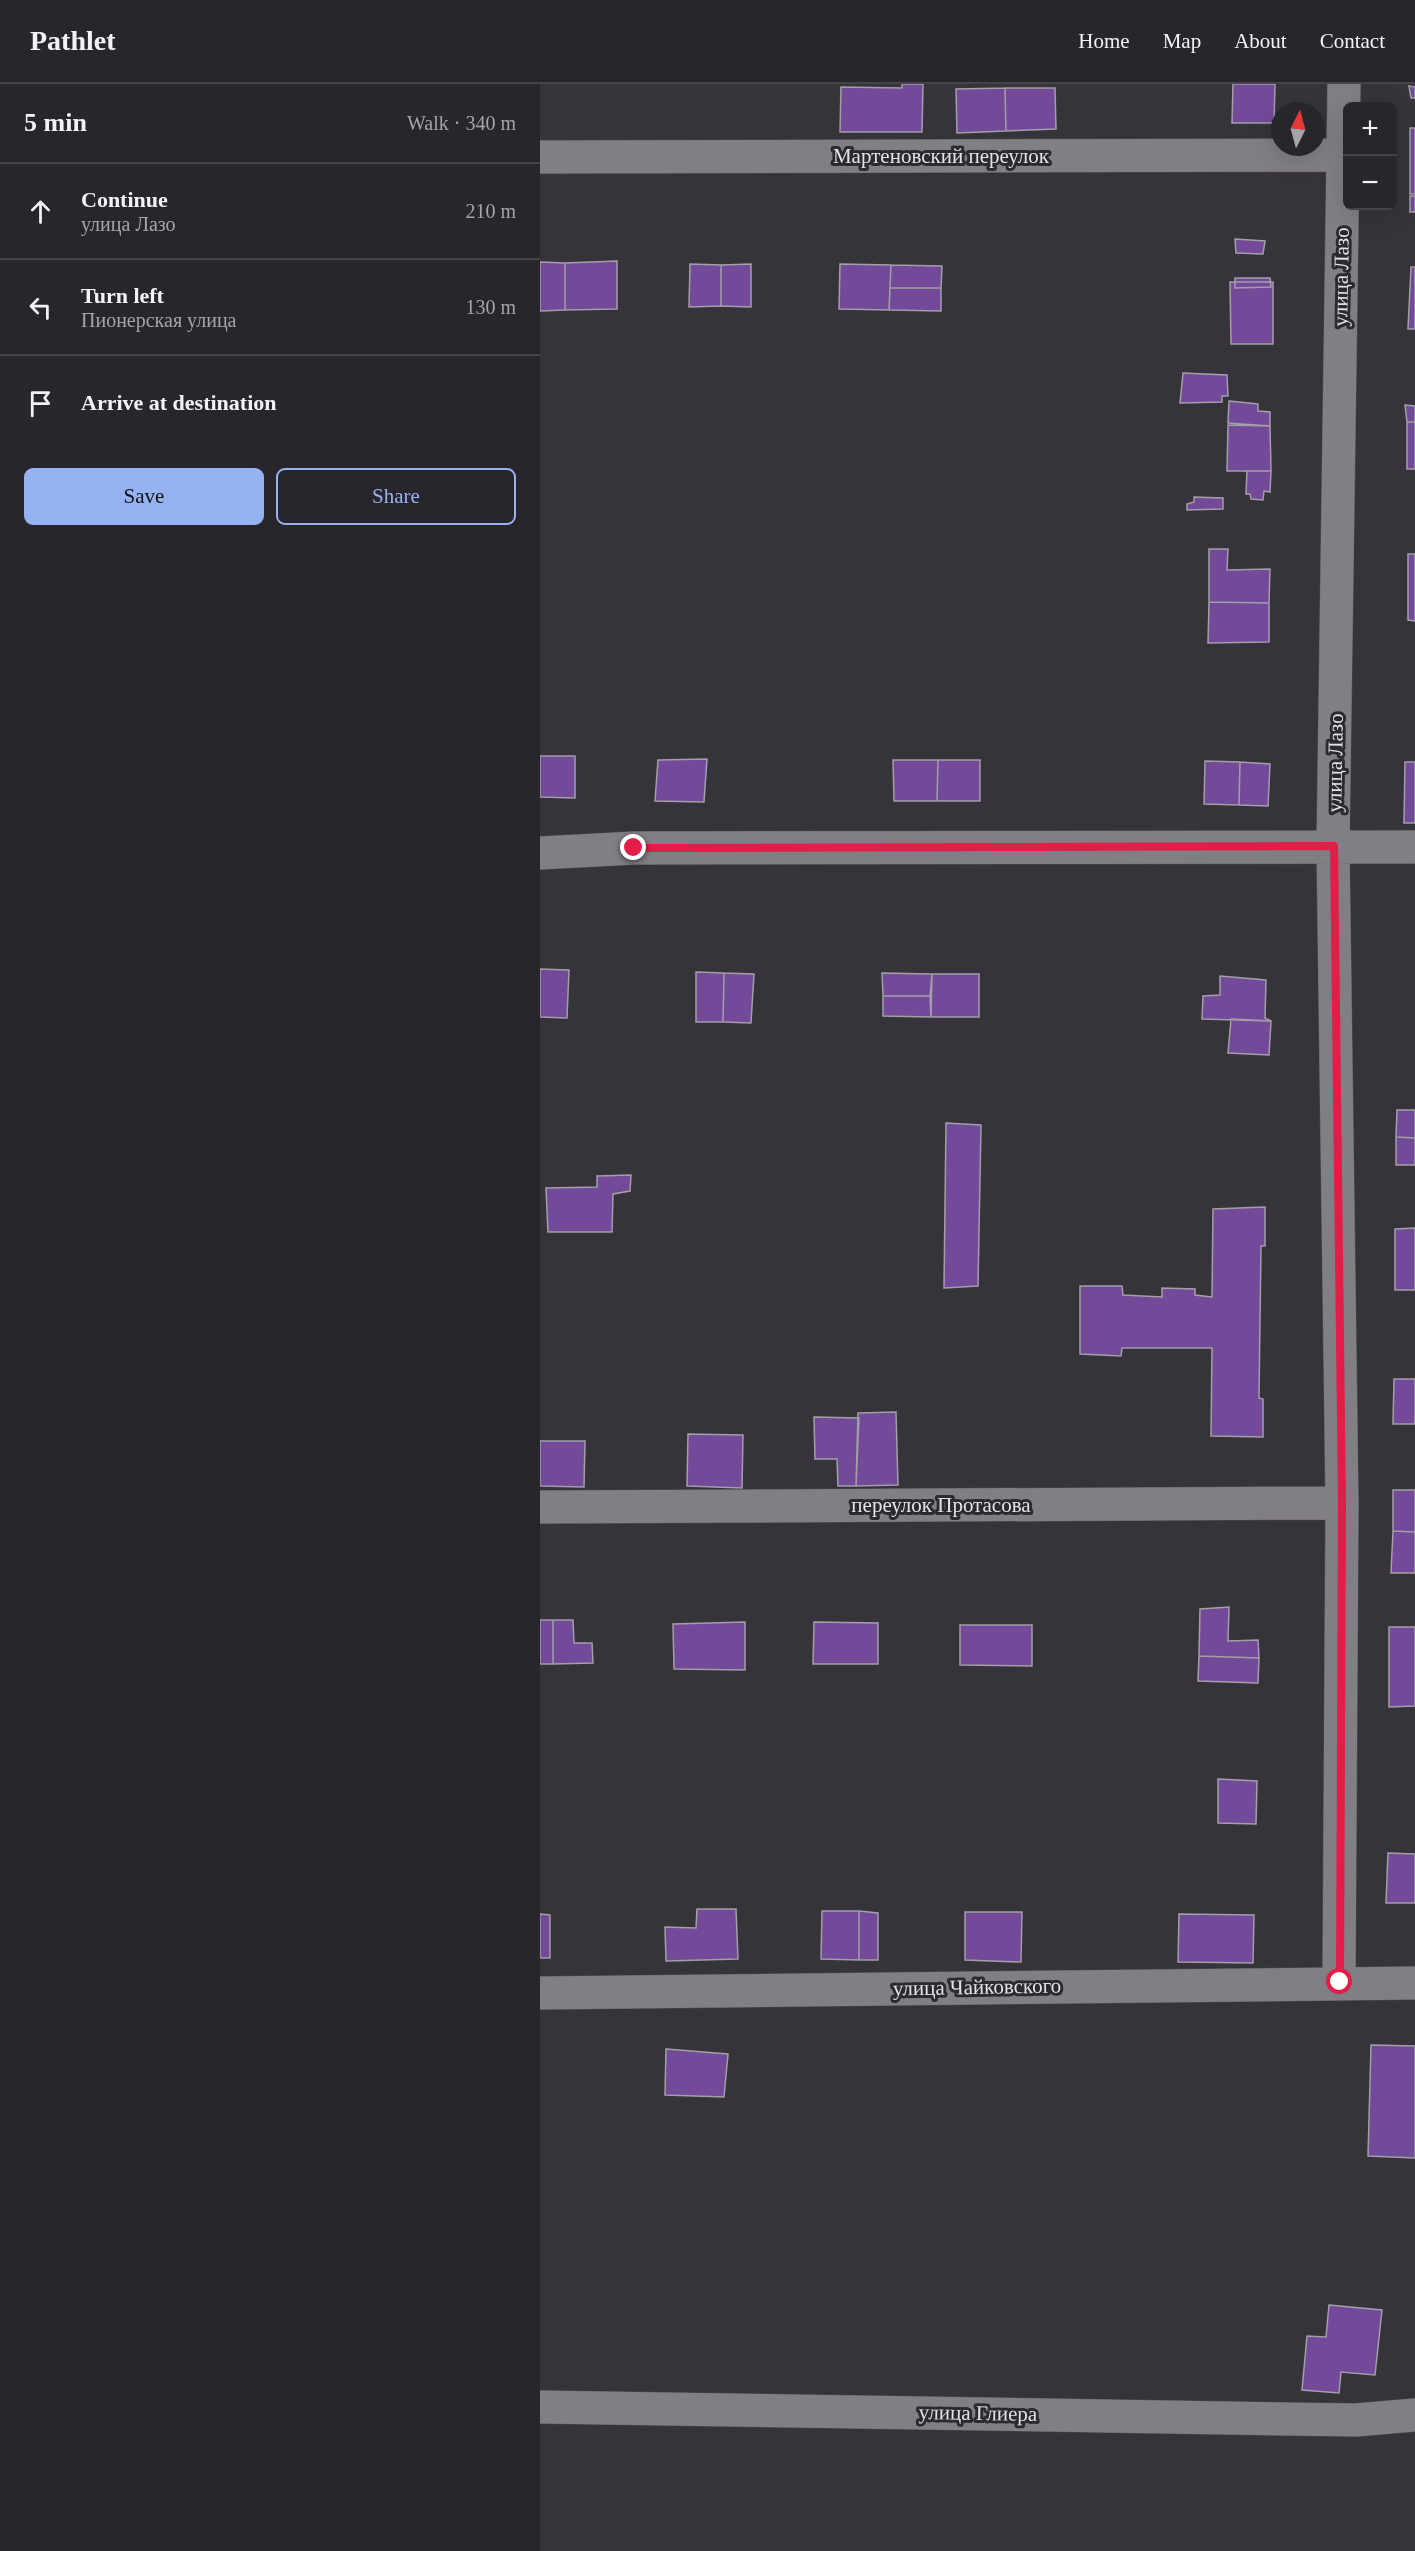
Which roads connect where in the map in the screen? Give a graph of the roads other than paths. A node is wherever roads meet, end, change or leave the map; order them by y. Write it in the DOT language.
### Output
graph roads {
  1 [pos="1344,84"];
  2 [pos="1342,155"];
  3 [pos="540,157"];
  4 [pos="1334,846"];
  5 [pos="1415,847"];
  6 [pos="540,853"];
  7 [pos="1342,1503"];
  8 [pos="540,1507"];
  9 [pos="1340,1982"];
  10 [pos="1415,1983"];
  11 [pos="540,1993"];
  12 [pos="540,2407"];
  13 [pos="1415,2415"];
  1 -- 2 [label="street, улица Лазо"];
  2 -- 3 [label="street, Мартеновский переулок"];
  2 -- 4 [label="street, улица Лазо"];
  4 -- 5 [label="street"];
  4 -- 6 [label="street"];
  4 -- 7 [label="street, улица Лазо"];
  7 -- 8 [label="street, переулок Протасова"];
  7 -- 9 [label="street, улица Лазо"];
  9 -- 10 [label="street, улица Чайковского"];
  9 -- 11 [label="street, улица Чайковского"];
  12 -- 13 [label="street, улица Глиера"];
}
